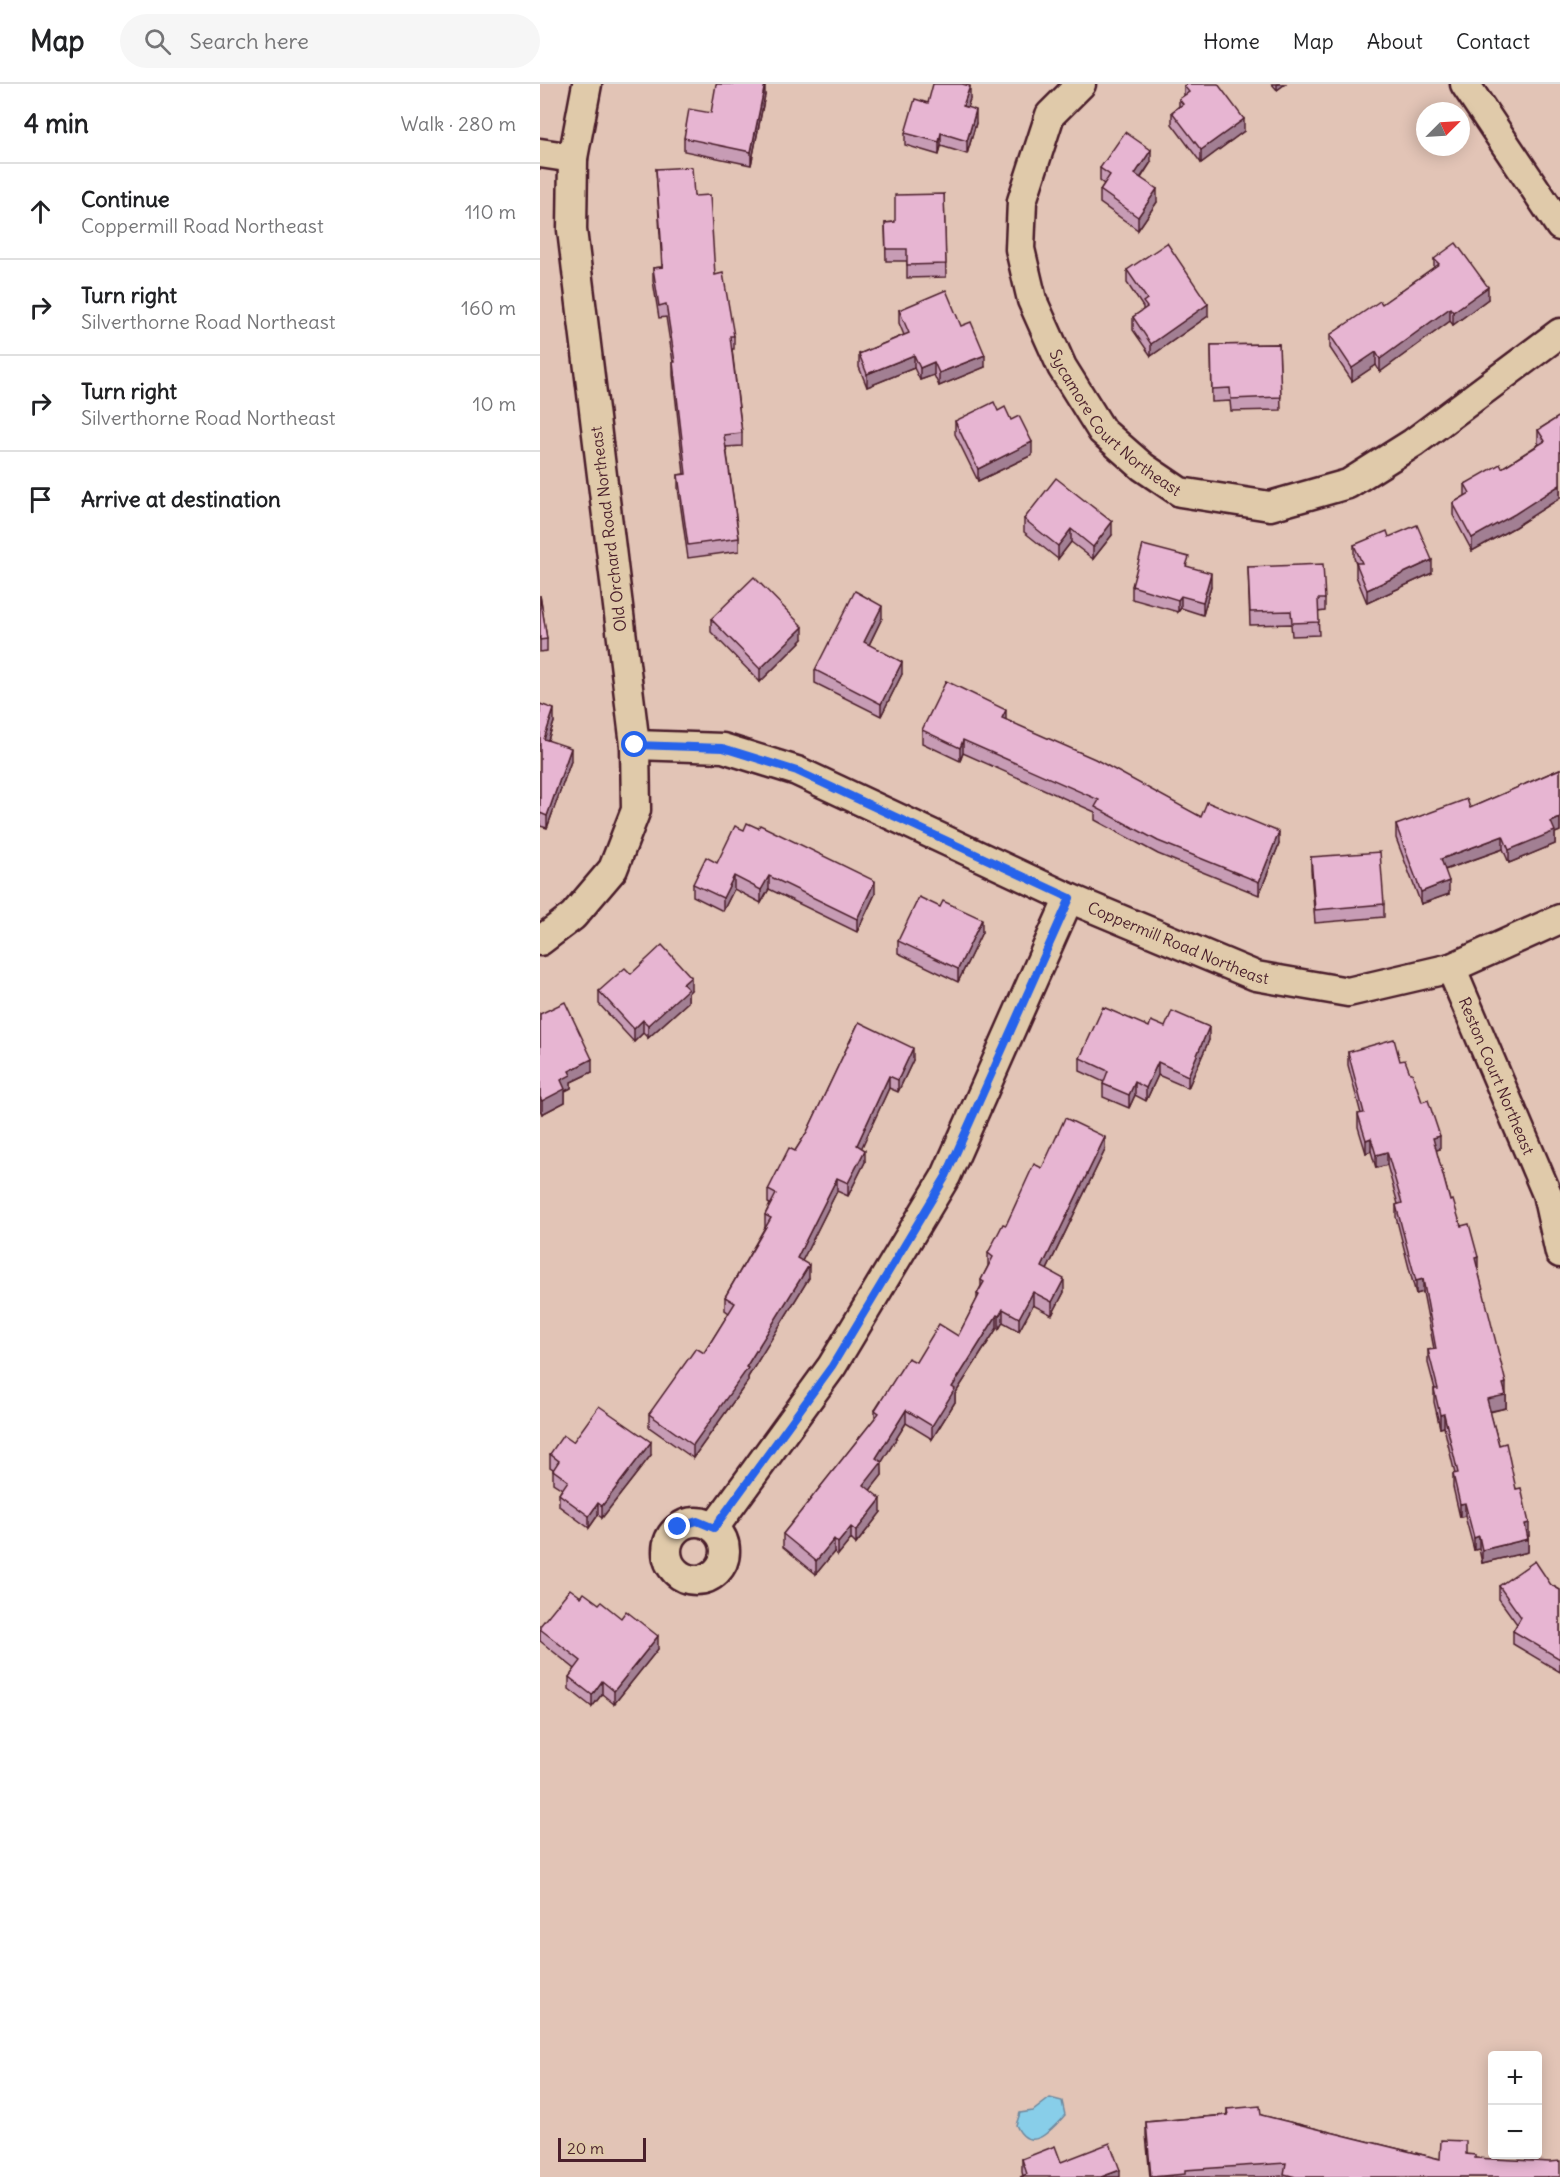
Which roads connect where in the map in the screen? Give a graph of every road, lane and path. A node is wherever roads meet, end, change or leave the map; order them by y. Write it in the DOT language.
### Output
graph roads {
  1 [pos="587,84"];
  2 [pos="1082,84"];
  3 [pos="1466,84"];
  4 [pos="540,153"];
  5 [pos="573,158"];
  6 [pos="1560,226"];
  7 [pos="1560,333"];
  8 [pos="635,745"];
  9 [pos="1070,898"];
  10 [pos="1560,919"];
  11 [pos="540,940"];
  12 [pos="1451,968"];
  13 [pos="1560,1253"];
  14 [pos="714,1528"];
  1 -- 5 [label="street, Old Orchard Road Northeast"];
  2 -- 7 [label="street, Sycamore Court Northeast"];
  3 -- 6 [label="street"];
  4 -- 5 [label="street"];
  5 -- 8 [label="street, Old Orchard Road Northeast"];
  8 -- 9 [label="street, Coppermill Road Northeast"];
  8 -- 11 [label="street, Old Orchard Road Northeast"];
  9 -- 12 [label="street, Coppermill Road Northeast"];
  9 -- 14 [label="street"];
  10 -- 12 [label="street, Coppermill Road Northeast"];
  12 -- 13 [label="street, Reston Court Northeast"];
}
